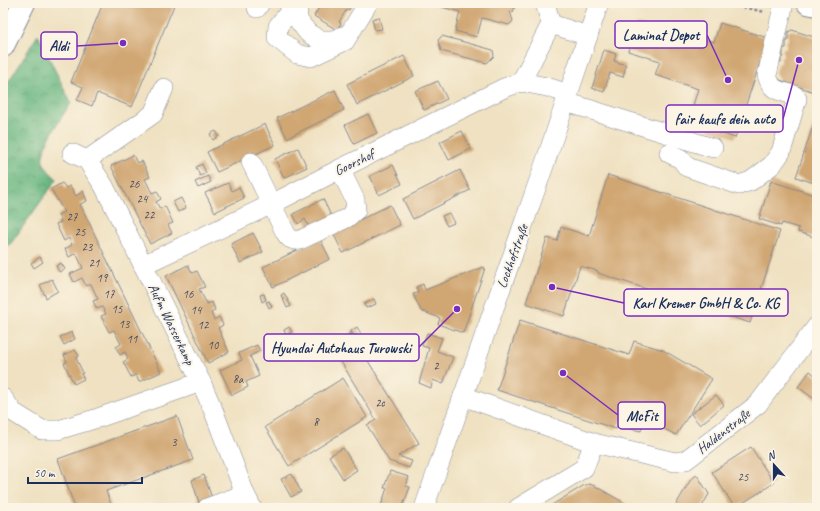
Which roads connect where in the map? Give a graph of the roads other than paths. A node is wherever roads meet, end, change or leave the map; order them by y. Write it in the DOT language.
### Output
graph roads {
  1 [pos="24,3"];
  2 [pos="297,3"];
  3 [pos="362,3"];
  4 [pos="368,3"];
  5 [pos="545,3"];
  6 [pos="599,3"];
  7 [pos="784,3"];
  8 [pos="808,3"];
  9 [pos="817,5"];
  10 [pos="551,24"];
  11 [pos="588,36"];
  12 [pos="3,46"];
  13 [pos="521,82"];
  14 [pos="164,88"];
  15 [pos="567,98"];
  16 [pos="713,148"];
  17 [pos="669,153"];
  18 [pos="251,162"];
  19 [pos="340,169"];
  20 [pos="272,204"];
  21 [pos="143,265"];
  22 [pos="817,326"];
  23 [pos="201,382"];
  24 [pos="463,396"];
  25 [pos="3,398"];
  26 [pos="594,443"];
  27 [pos="248,501"];
  28 [pos="207,508"];
  29 [pos="424,508"];
  30 [pos="518,508"];
  1 -- 12 [label="main road"];
  2 -- 3 [label="street"];
  2 -- 4 [label="street"];
  5 -- 10 [label="street"];
  6 -- 11 [label="street, Lockhofstraße"];
  7 -- 17 [label="street"];
  8 -- 9 [label="main road"];
  10 -- 11 [label="street"];
  10 -- 13 [label="street"];
  11 -- 15 [label="street, Lockhofstraße"];
  13 -- 15 [label="street"];
  13 -- 19 [label="street, Goorshof"];
  14 -- 21 [label="street, Auf'm Wasserkamp"];
  15 -- 16 [label="street"];
  15 -- 24 [label="street, Lockhofstraße"];
  18 -- 20 [label="street"];
  19 -- 20 [label="street, Goorshof"];
  19 -- 20 [label="street"];
  20 -- 21 [label="street, Goorshof"];
  21 -- 23 [label="street, Auf'm Wasserkamp"];
  22 -- 26 [label="street, Haldenstraße"];
  23 -- 25 [label="street"];
  23 -- 27 [label="street, Auf'm Wasserkamp"];
  24 -- 26 [label="street, Haldenstraße"];
  24 -- 29 [label="street, Lockhofstraße"];
  26 -- 30 [label="street"];
  27 -- 28 [label="street"];
}
